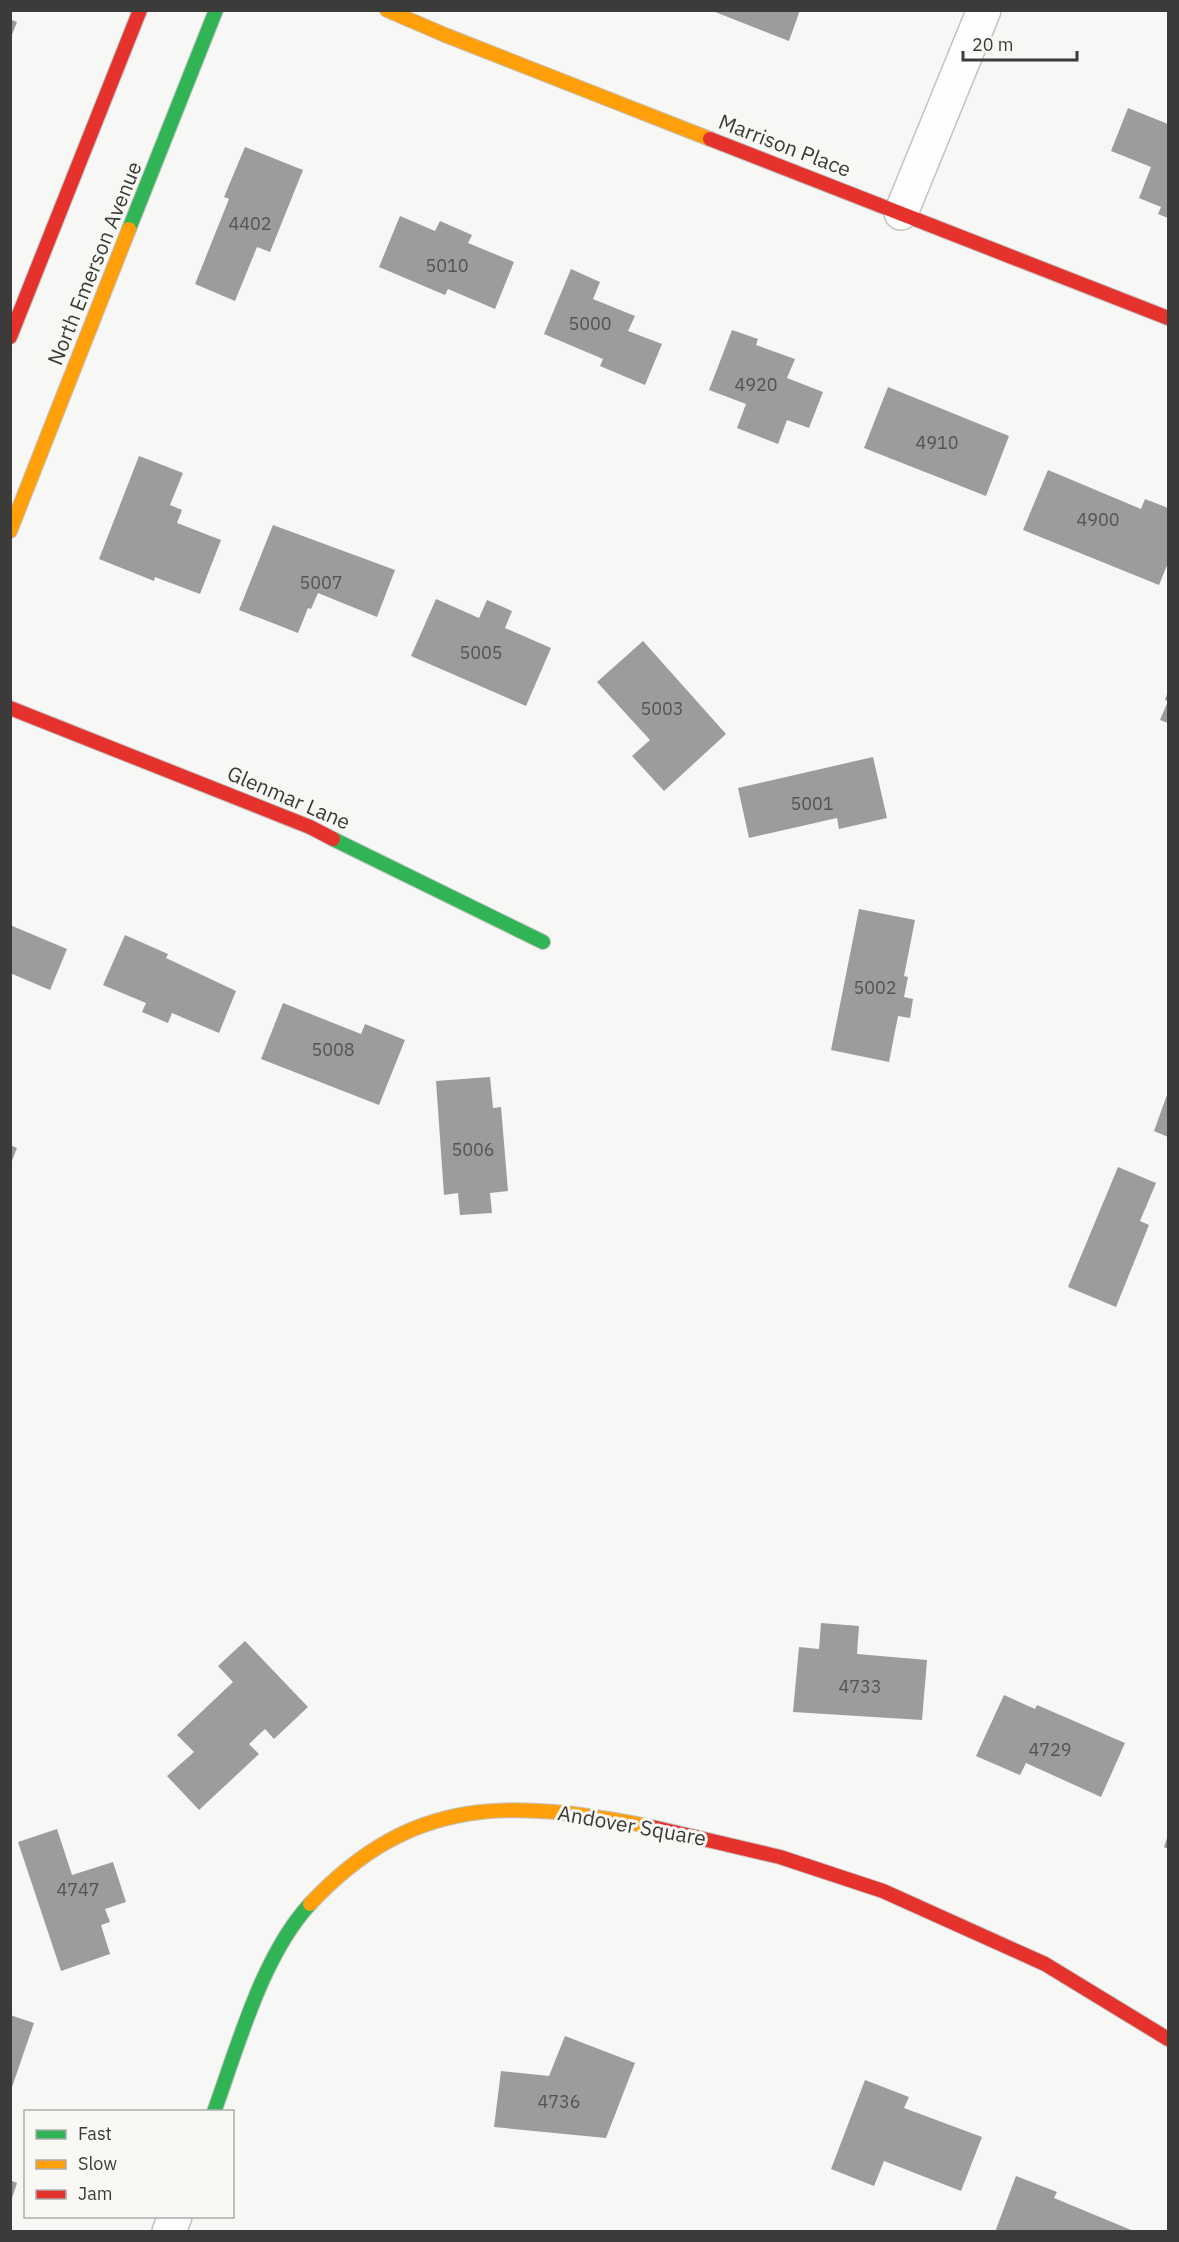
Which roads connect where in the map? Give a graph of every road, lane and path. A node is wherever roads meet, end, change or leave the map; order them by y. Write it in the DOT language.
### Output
graph roads {
  1 [pos="140,10"];
  2 [pos="216,10"];
  3 [pos="387,10"];
  4 [pos="984,10"];
  5 [pos="901,213"];
  6 [pos="1168,318"];
  7 [pos="10,337"];
  8 [pos="10,531"];
  9 [pos="10,708"];
  10 [pos="543,942"];
  11 [pos="1168,2039"];
  12 [pos="215,2110"];
  13 [pos="175,2218"];
  14 [pos="169,2232"];
  1 -- 7 [label="street"];
  2 -- 8 [label="street, North Emerson Avenue"];
  3 -- 5 [label="street, Marrison Place"];
  4 -- 5 [label="street"];
  5 -- 6 [label="street, Marrison Place"];
  9 -- 10 [label="street, Glenmar Lane"];
  11 -- 12 [label="street, Andover Square"];
  13 -- 14 [label="street"];
}
